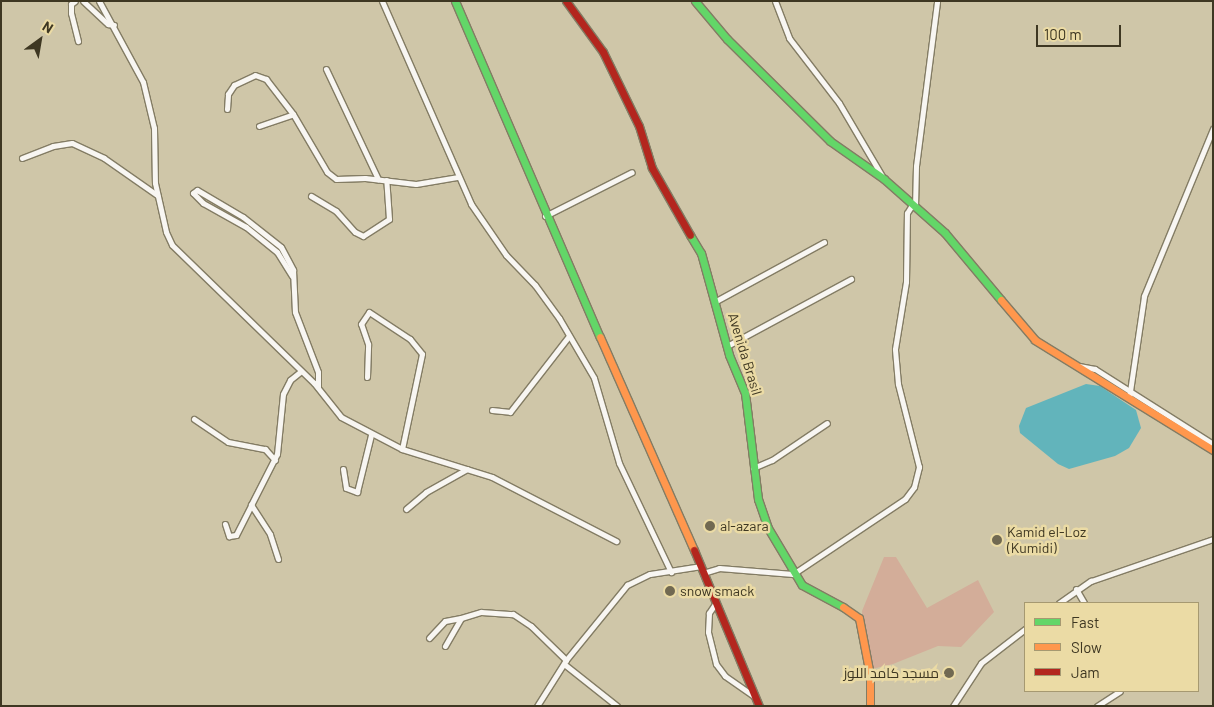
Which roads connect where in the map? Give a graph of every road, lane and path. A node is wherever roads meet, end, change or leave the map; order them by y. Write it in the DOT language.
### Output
graph roads {
  1 [pos="75,1"];
  2 [pos="83,1"];
  3 [pos="99,1"];
  4 [pos="382,1"];
  5 [pos="454,1"];
  6 [pos="566,1"];
  7 [pos="695,1"];
  8 [pos="775,1"];
  9 [pos="937,1"];
  10 [pos="114,25"];
  11 [pos="78,41"];
  12 [pos="326,69"];
  13 [pos="226,109"];
  14 [pos="293,114"];
  15 [pos="259,126"];
  16 [pos="1213,129"];
  17 [pos="22,158"];
  18 [pos="632,172"];
  19 [pos="458,177"];
  20 [pos="378,179"];
  21 [pos="884,179"];
  22 [pos="386,180"];
  23 [pos="158,195"];
  24 [pos="311,196"];
  25 [pos="913,207"];
  26 [pos="545,216"];
  27 [pos="824,242"];
  28 [pos="292,276"];
  29 [pos="851,279"];
  30 [pos="716,301"];
  31 [pos="569,336"];
  32 [pos="727,346"];
  33 [pos="301,371"];
  34 [pos="367,377"];
  35 [pos="318,387"];
  36 [pos="1130,395"];
  37 [pos="492,410"];
  38 [pos="194,419"];
  39 [pos="827,423"];
  40 [pos="1176,425"];
  41 [pos="371,435"];
  42 [pos="1213,444"];
  43 [pos="402,449"];
  44 [pos="1213,450"];
  45 [pos="276,460"];
  46 [pos="753,468"];
  47 [pos="344,469"];
  48 [pos="467,469"];
  49 [pos="250,504"];
  50 [pos="406,509"];
  51 [pos="225,524"];
  52 [pos="1213,539"];
  53 [pos="616,541"];
  54 [pos="278,559"];
  55 [pos="702,570"];
  56 [pos="671,572"];
  57 [pos="794,574"];
  58 [pos="1076,589"];
  59 [pos="1060,602"];
  60 [pos="1083,602"];
  61 [pos="715,604"];
  62 [pos="461,618"];
  63 [pos="1024,630"];
  64 [pos="429,638"];
  65 [pos="445,646"];
  66 [pos="565,662"];
  67 [pos="1118,692"];
  68 [pos="754,696"];
  69 [pos="537,706"];
  70 [pos="617,706"];
  71 [pos="759,706"];
  72 [pos="870,706"];
  73 [pos="953,706"];
  74 [pos="1097,706"];
  1 -- 11 [label="street"];
  2 -- 10 [label="street"];
  3 -- 10 [label="street"];
  4 -- 19 [label="street"];
  5 -- 26 [label="street"];
  6 -- 30 [label="street, Avenida Brasil"];
  7 -- 21 [label="street"];
  8 -- 21 [label="street"];
  9 -- 25 [label="street"];
  10 -- 23 [label="street"];
  12 -- 20 [label="street"];
  13 -- 14 [label="street"];
  14 -- 15 [label="street"];
  14 -- 20 [label="street"];
  16 -- 36 [label="street"];
  17 -- 23 [label="street"];
  18 -- 26 [label="street"];
  19 -- 22 [label="street"];
  19 -- 31 [label="street"];
  20 -- 22 [label="street"];
  21 -- 25 [label="street"];
  22 -- 24 [label="street"];
  23 -- 33 [label="street"];
  25 -- 36 [label="street"];
  25 -- 57 [label="street"];
  26 -- 55 [label="street"];
  27 -- 30 [label="street"];
  28 -- 28 [label="street"];
  28 -- 35 [label="street"];
  29 -- 32 [label="street"];
  30 -- 32 [label="street, Avenida Brasil"];
  31 -- 37 [label="street"];
  31 -- 56 [label="street"];
  32 -- 46 [label="street, Avenida Brasil"];
  33 -- 35 [label="street"];
  33 -- 45 [label="street"];
  34 -- 43 [label="street"];
  35 -- 41 [label="street"];
  36 -- 40 [label="street"];
  38 -- 45 [label="street"];
  39 -- 46 [label="street"];
  40 -- 42 [label="street"];
  40 -- 44 [label="street"];
  41 -- 43 [label="street"];
  41 -- 47 [label="street"];
  43 -- 48 [label="street"];
  45 -- 49 [label="street"];
  46 -- 57 [label="street, Avenida Brasil"];
  48 -- 50 [label="street"];
  48 -- 53 [label="street"];
  49 -- 51 [label="street"];
  49 -- 54 [label="street"];
  52 -- 58 [label="street"];
  55 -- 56 [label="street"];
  55 -- 57 [label="street"];
  55 -- 61 [label="street"];
  56 -- 66 [label="street"];
  57 -- 72 [label="street, Avenida Brasil"];
  58 -- 59 [label="street"];
  58 -- 60 [label="street"];
  61 -- 68 [label="street"];
  61 -- 68 [label="street"];
  62 -- 64 [label="street"];
  62 -- 65 [label="street"];
  62 -- 66 [label="street"];
  63 -- 73 [label="street"];
  66 -- 69 [label="street"];
  66 -- 70 [label="street"];
  67 -- 74 [label="street"];
  68 -- 71 [label="street"];
}
